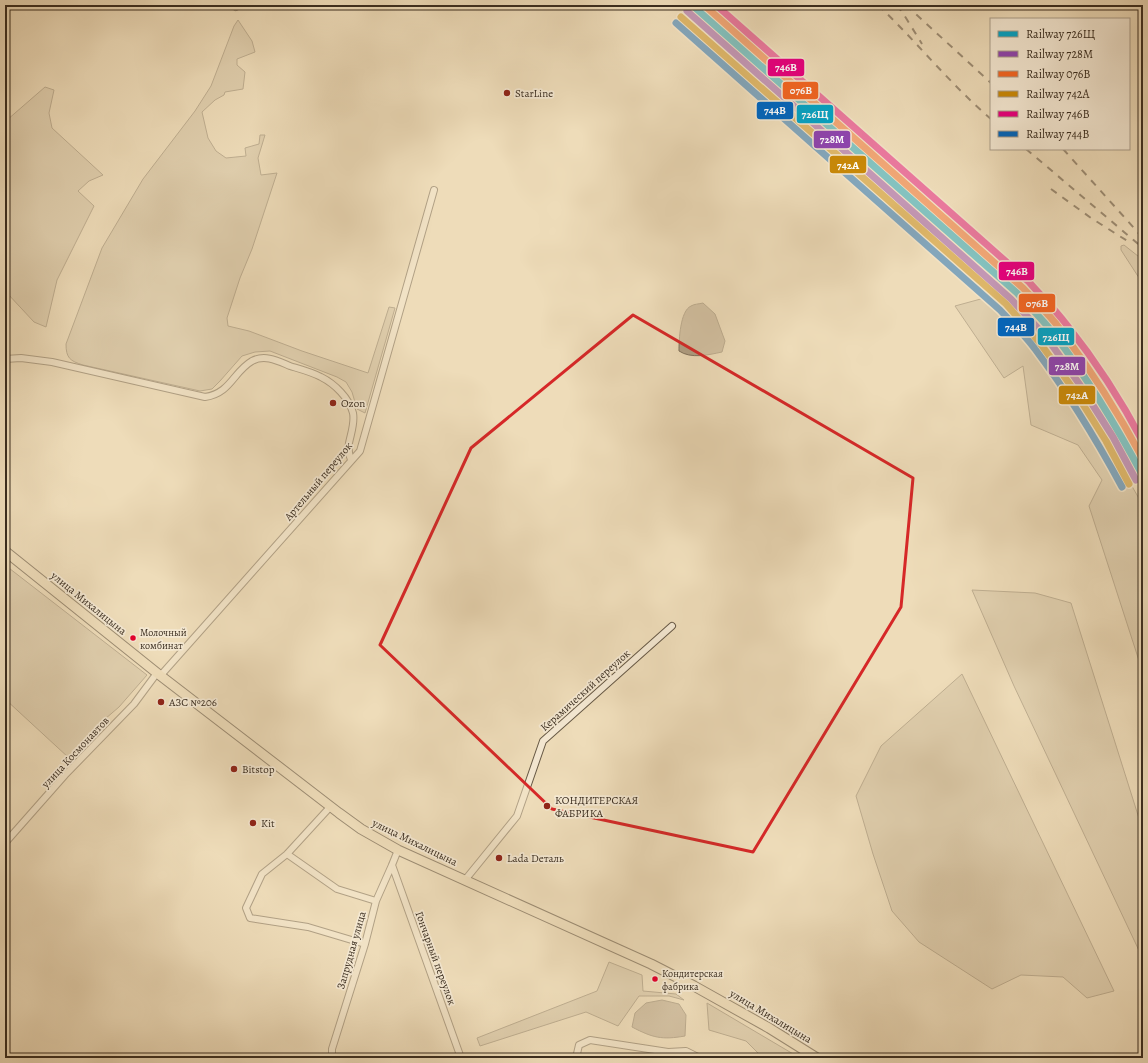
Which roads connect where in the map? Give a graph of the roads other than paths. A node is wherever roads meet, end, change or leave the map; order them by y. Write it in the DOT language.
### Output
graph roads {
  1 [pos="434,190"];
  2 [pos="5,359"];
  3 [pos="351,460"];
  4 [pos="5,552"];
  5 [pos="672,626"];
  6 [pos="159,674"];
  7 [pos="331,806"];
  8 [pos="5,843"];
  9 [pos="398,850"];
  10 [pos="287,854"];
  11 [pos="392,865"];
  12 [pos="465,880"];
  13 [pos="376,901"];
  14 [pos="365,944"];
  15 [pos="332,1058"];
  16 [pos="461,1058"];
  17 [pos="576,1058"];
  18 [pos="700,1058"];
  19 [pos="817,1058"];
  1 -- 3 [label="street, Артельный переулок"];
  2 -- 3 [label="street"];
  3 -- 6 [label="street, Артельный переулок"];
  4 -- 6 [label="main road, улица Михалицына"];
  5 -- 12 [label="street, Керамический переулок"];
  6 -- 7 [label="main road, улица Михалицына"];
  6 -- 8 [label="street, улица Космонавтов"];
  7 -- 9 [label="main road, улица Михалицына"];
  7 -- 10 [label="street"];
  9 -- 11 [label="street, Запрудная улица"];
  9 -- 12 [label="main road, улица Михалицына"];
  10 -- 13 [label="street"];
  10 -- 14 [label="street"];
  11 -- 13 [label="street, Запрудная улица"];
  11 -- 16 [label="street, Гончарный переулок"];
  12 -- 19 [label="main road, улица Михалицына"];
  13 -- 14 [label="street, Запрудная улица"];
  14 -- 15 [label="street, Запрудная улица"];
  17 -- 18 [label="street"];
}
